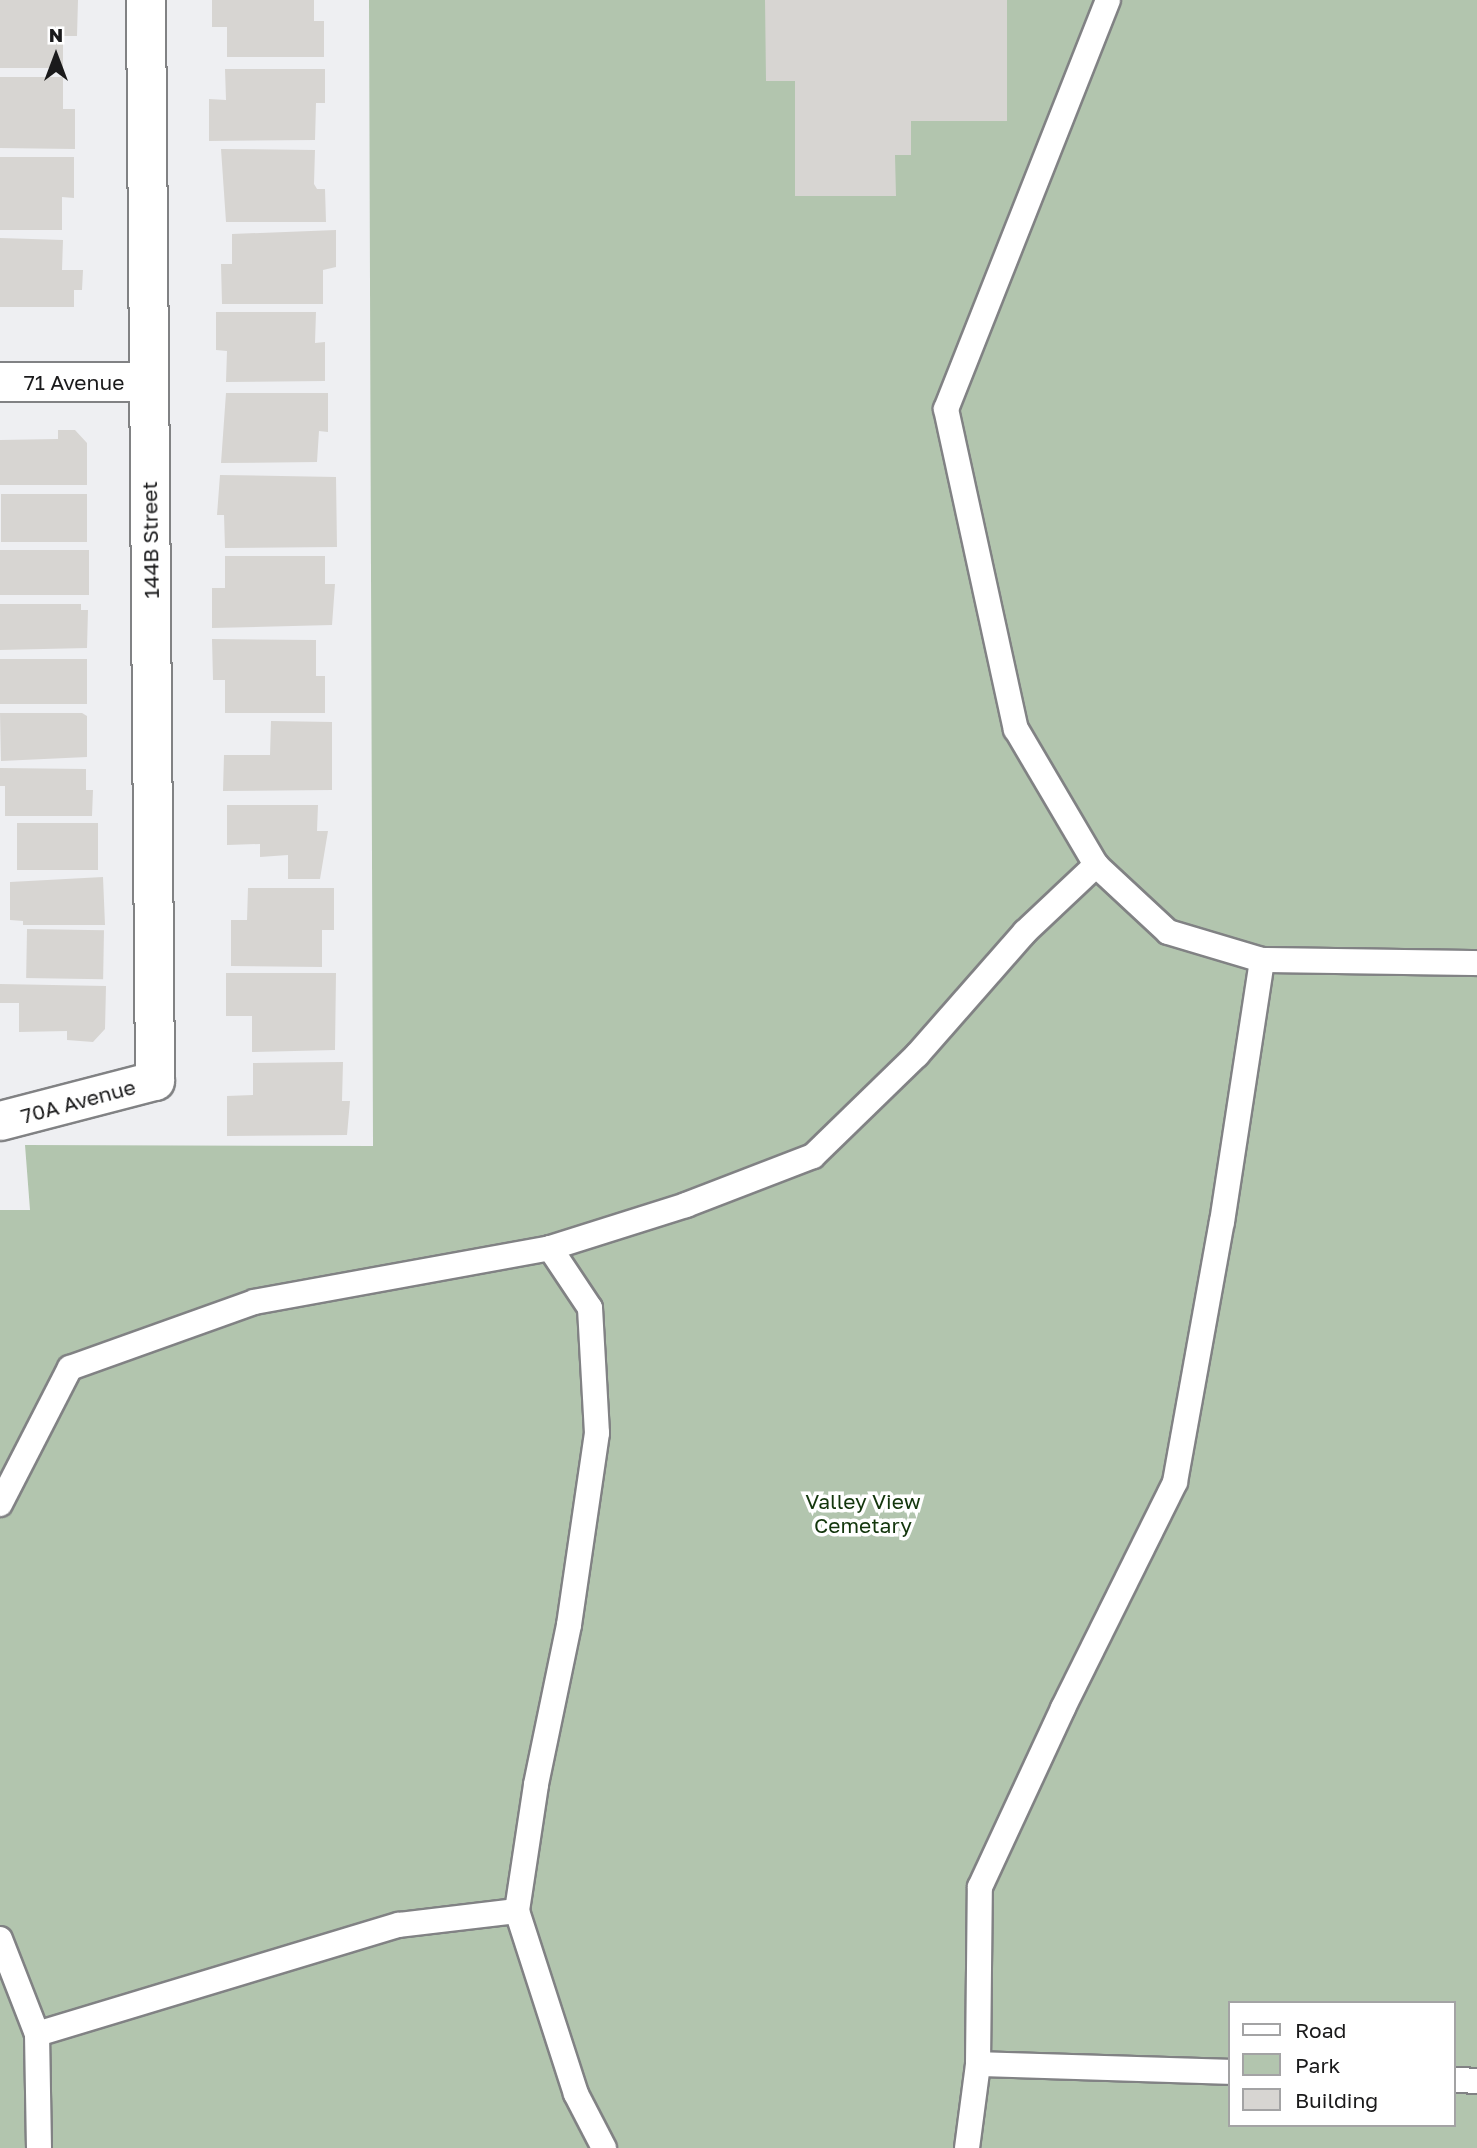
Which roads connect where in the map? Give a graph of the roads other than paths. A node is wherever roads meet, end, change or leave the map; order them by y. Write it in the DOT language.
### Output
graph roads {
  1 [pos="146,0"];
  2 [pos="1108,0"];
  3 [pos="0,382"];
  4 [pos="148,382"];
  5 [pos="1096,865"];
  6 [pos="1262,960"];
  7 [pos="1477,963"];
  8 [pos="155,1080"];
  9 [pos="0,1121"];
  10 [pos="550,1248"];
  11 [pos="0,1504"];
  12 [pos="517,1911"];
  13 [pos="0,1939"];
  14 [pos="37,2034"];
  15 [pos="978,2064"];
  16 [pos="1228,2072"];
  17 [pos="1456,2080"];
  18 [pos="1477,2081"];
  19 [pos="39,2148"];
  20 [pos="604,2148"];
  21 [pos="967,2148"];
  1 -- 4 [label="street, 144B Street"];
  2 -- 5 [label="lane"];
  3 -- 4 [label="street, 71 Avenue"];
  4 -- 8 [label="street, 144B Street"];
  5 -- 6 [label="lane"];
  5 -- 10 [label="lane"];
  6 -- 7 [label="lane"];
  6 -- 15 [label="lane"];
  8 -- 9 [label="street, 70A Avenue"];
  10 -- 11 [label="lane"];
  10 -- 12 [label="lane"];
  12 -- 14 [label="lane"];
  12 -- 20 [label="lane"];
  13 -- 14 [label="lane"];
  14 -- 19 [label="lane"];
  15 -- 16 [label="lane"];
  15 -- 21 [label="lane"];
  17 -- 18 [label="lane"];
}
